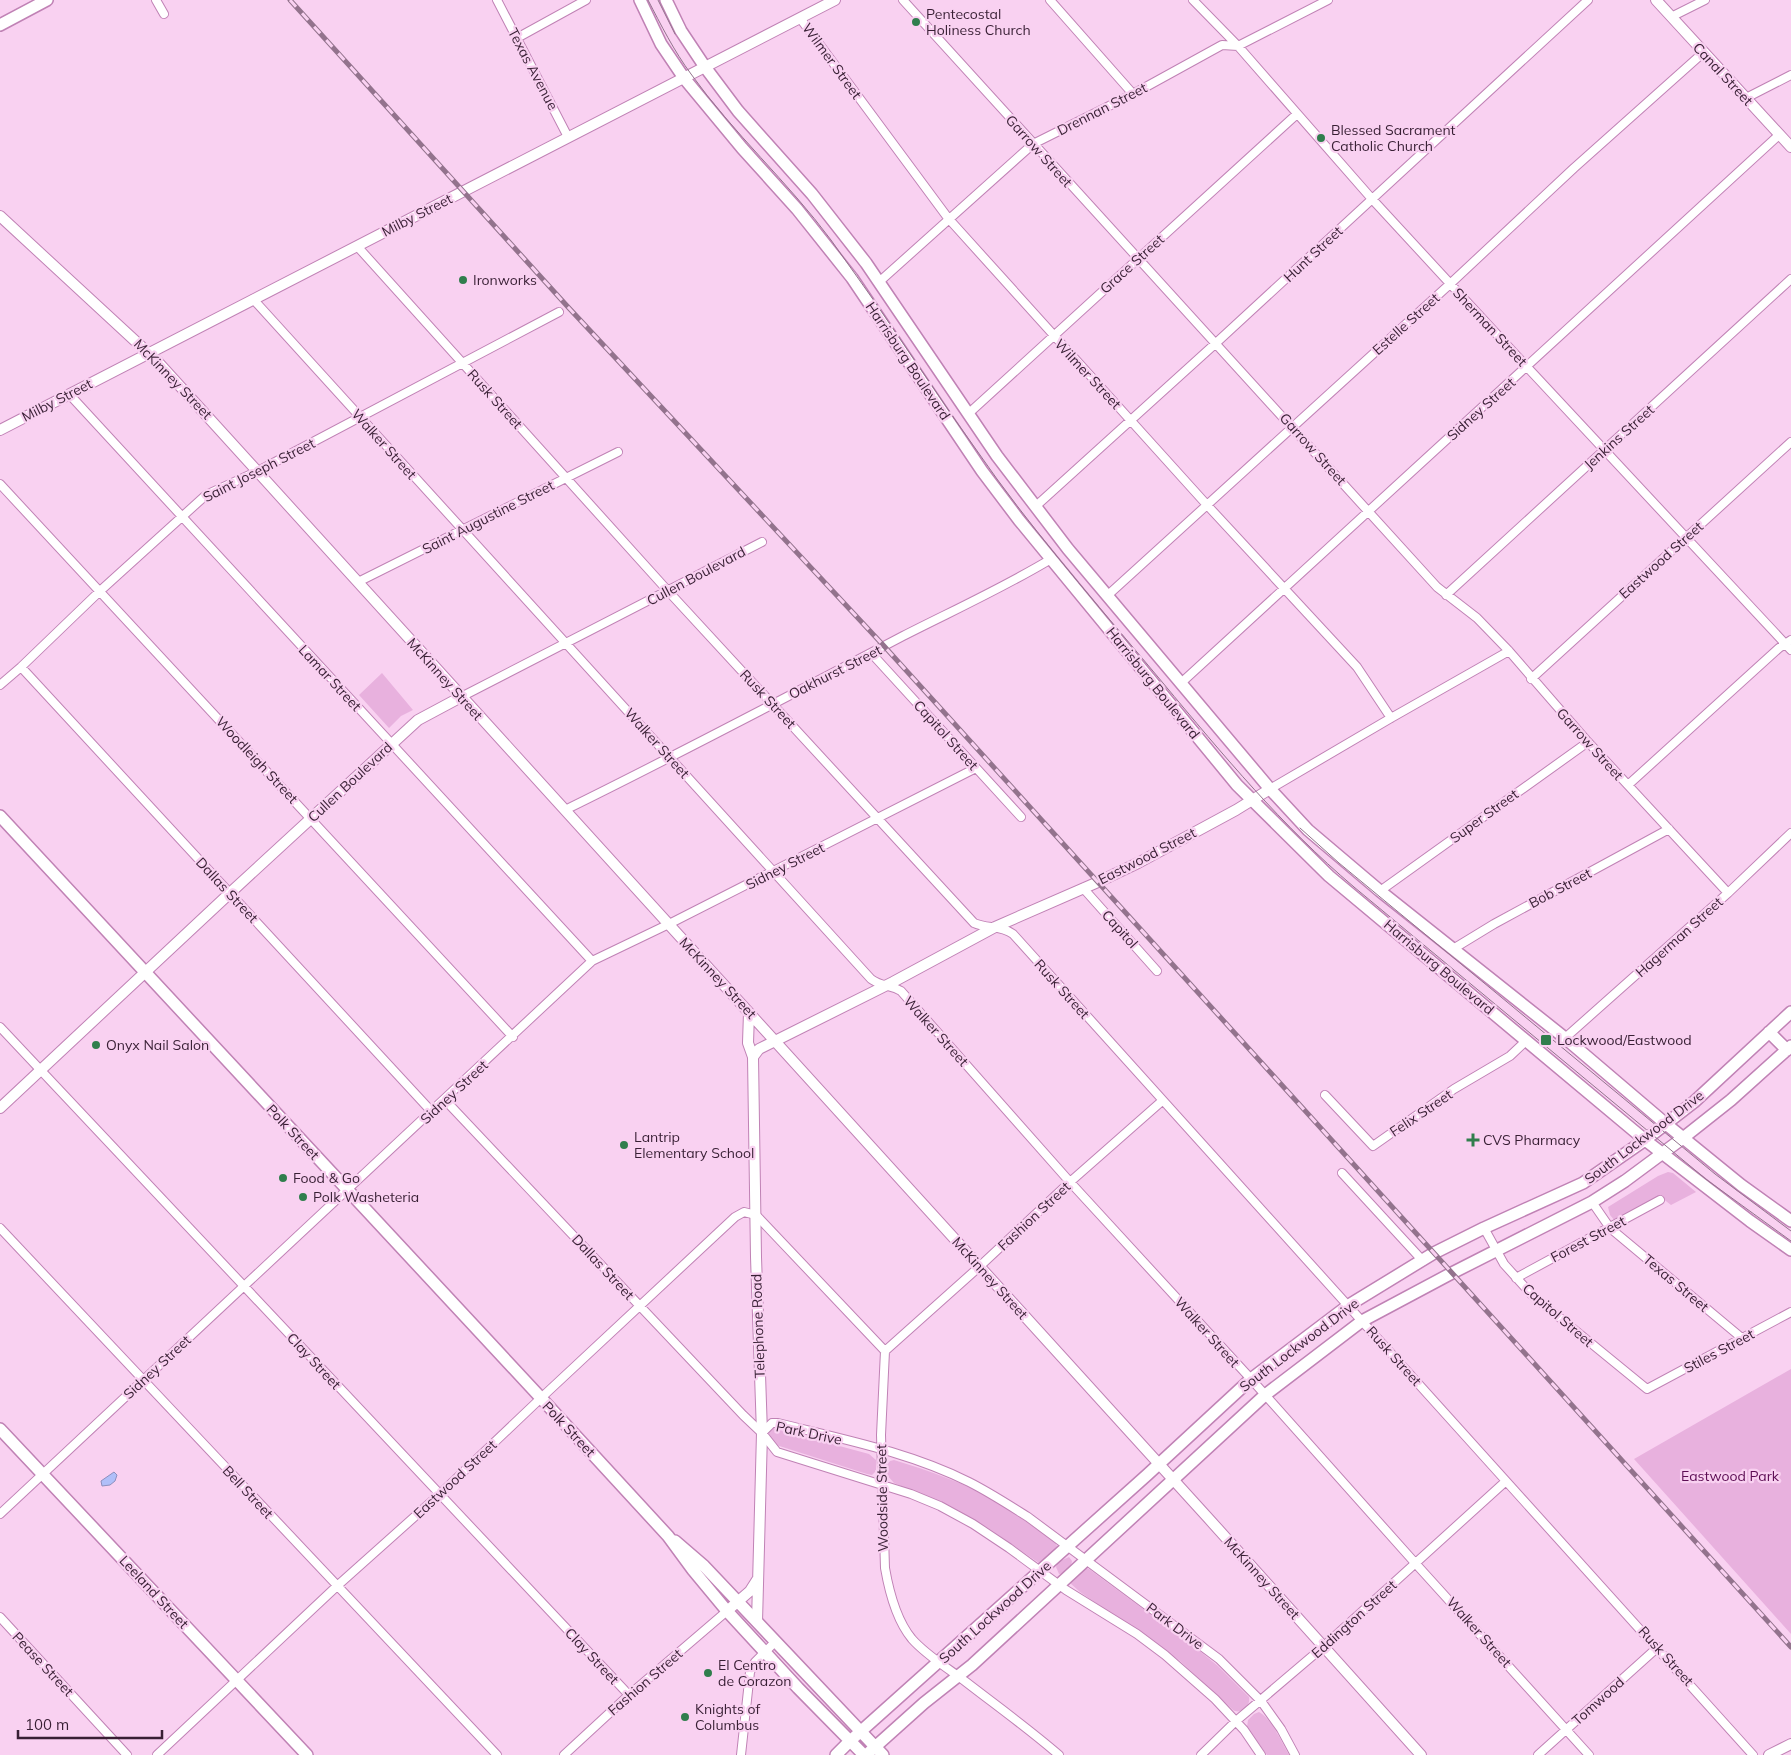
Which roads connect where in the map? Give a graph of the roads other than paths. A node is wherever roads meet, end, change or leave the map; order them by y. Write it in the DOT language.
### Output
graph roads {
  1 [pos="47,0"];
  2 [pos="156,0"];
  3 [pos="497,0"];
  4 [pos="586,0"];
  5 [pos="640,0"];
  6 [pos="666,0"];
  7 [pos="903,0"];
  8 [pos="1050,0"];
  9 [pos="1193,0"];
  10 [pos="1328,0"];
  11 [pos="1588,0"];
  12 [pos="1656,0"];
  13 [pos="1705,0"];
  14 [pos="828,1"];
  15 [pos="164,14"];
  16 [pos="1671,17"];
  17 [pos="800,18"];
  18 [pos="0,25"];
  19 [pos="516,38"];
  20 [pos="1238,46"];
  21 [pos="1704,52"];
  22 [pos="705,67"];
  23 [pos="1791,75"];
  24 [pos="684,78"];
  25 [pos="1133,94"];
  26 [pos="1746,98"];
  27 [pos="1297,114"];
  28 [pos="1779,135"];
  29 [pos="568,137"];
  30 [pos="1033,144"];
  31 [pos="1791,148"];
  32 [pos="1372,199"];
  33 [pos="0,216"];
  34 [pos="948,218"];
  35 [pos="357,246"];
  36 [pos="1139,258"];
  37 [pos="1791,279"];
  38 [pos="879,282"];
  39 [pos="1450,284"];
  40 [pos="253,299"];
  41 [pos="559,312"];
  42 [pos="1053,336"];
  43 [pos="1216,344"];
  44 [pos="150,353"];
  45 [pos="462,362"];
  46 [pos="1527,367"];
  47 [pos="69,394"];
  48 [pos="968,414"];
  49 [pos="360,418"];
  50 [pos="1131,420"];
  51 [pos="1293,427"];
  52 [pos="0,430"];
  53 [pos="1791,442"];
  54 [pos="1604,451"];
  55 [pos="618,452"];
  56 [pos="258,471"];
  57 [pos="566,478"];
  58 [pos="0,484"];
  59 [pos="1207,505"];
  60 [pos="1036,506"];
  61 [pos="1369,512"];
  62 [pos="182,516"];
  63 [pos="462,530"];
  64 [pos="1685,537"];
  65 [pos="762,542"];
  66 [pos="1051,559"];
  67 [pos="358,582"];
  68 [pos="1285,588"];
  69 [pos="100,591"];
  70 [pos="668,591"];
  71 [pos="1108,595"];
  72 [pos="1446,595"];
  73 [pos="566,644"];
  74 [pos="1789,645"];
  75 [pos="1509,651"];
  76 [pos="872,654"];
  77 [pos="21,667"];
  78 [pos="1531,678"];
  79 [pos="1182,683"];
  80 [pos="0,685"];
  81 [pos="461,697"];
  82 [pos="773,704"];
  83 [pos="1391,718"];
  84 [pos="1588,742"];
  85 [pos="391,744"];
  86 [pos="670,758"];
  87 [pos="976,768"];
  88 [pos="1628,785"];
  89 [pos="1270,789"];
  90 [pos="1251,800"];
  91 [pos="565,810"];
  92 [pos="0,816"];
  93 [pos="312,818"];
  94 [pos="878,818"];
  95 [pos="1021,818"];
  96 [pos="1669,829"];
  97 [pos="1791,833"];
  98 [pos="774,871"];
  99 [pos="1082,888"];
  100 [pos="1380,891"];
  101 [pos="230,893"];
  102 [pos="1728,894"];
  103 [pos="669,924"];
  104 [pos="995,927"];
  105 [pos="1453,948"];
  106 [pos="592,961"];
  107 [pos="1157,971"];
  108 [pos="145,973"];
  109 [pos="885,985"];
  110 [pos="749,1012"];
  111 [pos="1791,1012"];
  112 [pos="0,1027"];
  113 [pos="1770,1032"];
  114 [pos="513,1037"];
  115 [pos="1566,1038"];
  116 [pos="1527,1040"];
  117 [pos="776,1041"];
  118 [pos="1789,1048"];
  119 [pos="753,1057"];
  120 [pos="41,1070"];
  121 [pos="1325,1095"];
  122 [pos="445,1100"];
  123 [pos="1162,1101"];
  124 [pos="0,1108"];
  125 [pos="432,1112"];
  126 [pos="1666,1124"];
  127 [pos="1683,1138"];
  128 [pos="1644,1140"];
  129 [pos="1661,1154"];
  130 [pos="1342,1173"];
  131 [pos="1070,1182"];
  132 [pos="348,1190"];
  133 [pos="1660,1200"];
  134 [pos="1592,1202"];
  135 [pos="756,1215"];
  136 [pos="1791,1221"];
  137 [pos="0,1228"];
  138 [pos="1484,1228"];
  139 [pos="1610,1228"];
  140 [pos="1791,1250"];
  141 [pos="1496,1251"];
  142 [pos="1422,1261"];
  143 [pos="979,1267"];
  144 [pos="1516,1278"];
  145 [pos="244,1286"];
  146 [pos="1349,1305"];
  147 [pos="639,1306"];
  148 [pos="1791,1312"];
  149 [pos="1362,1321"];
  150 [pos="1743,1338"];
  151 [pos="884,1351"];
  152 [pos="1251,1379"];
  153 [pos="143,1380"];
  154 [pos="1647,1389"];
  155 [pos="1265,1395"];
  156 [pos="541,1398"];
  157 [pos="0,1429"];
  158 [pos="762,1433"];
  159 [pos="881,1450"];
  160 [pos="1159,1464"];
  161 [pos="43,1474"];
  162 [pos="1173,1479"];
  163 [pos="1506,1481"];
  164 [pos="882,1484"];
  165 [pos="440,1494"];
  166 [pos="0,1514"];
  167 [pos="668,1536"];
  168 [pos="1067,1546"];
  169 [pos="1086,1560"];
  170 [pos="1416,1564"];
  171 [pos="1040,1571"];
  172 [pos="758,1579"];
  173 [pos="1060,1585"];
  174 [pos="337,1586"];
  175 [pos="738,1602"];
  176 [pos="727,1611"];
  177 [pos="0,1617"];
  178 [pos="757,1622"];
  179 [pos="775,1642"];
  180 [pos="1323,1647"];
  181 [pos="1658,1648"];
  182 [pos="765,1652"];
  183 [pos="939,1662"];
  184 [pos="957,1676"];
  185 [pos="237,1680"];
  186 [pos="629,1695"];
  187 [pos="1261,1701"];
  188 [pos="1236,1721"];
  189 [pos="1567,1729"];
  190 [pos="860,1732"];
  191 [pos="850,1740"];
  192 [pos="1791,1744"];
  193 [pos="879,1751"];
  194 [pos="127,1755"];
  195 [pos="157,1755"];
  196 [pos="306,1755"];
  197 [pos="497,1755"];
  198 [pos="564,1755"];
  199 [pos="741,1755"];
  200 [pos="836,1755"];
  201 [pos="865,1755"];
  202 [pos="1059,1755"];
  203 [pos="1201,1755"];
  204 [pos="1261,1755"];
  205 [pos="1295,1755"];
  206 [pos="1421,1755"];
  207 [pos="1538,1755"];
  208 [pos="1589,1755"];
  209 [pos="1754,1755"];
  210 [pos="1770,1755"];
  1 -- 18 [label="main road"];
  2 -- 15 [label="street"];
  3 -- 19 [label="street, Texas Avenue"];
  4 -- 19 [label="street"];
  5 -- 24 [label="main road, Harrisburg Boulevard"];
  6 -- 22 [label="main road, Harrisburg Boulevard"];
  7 -- 30 [label="street, Garrow Street"];
  8 -- 25 [label="street"];
  9 -- 20 [label="street, Sherman Street"];
  10 -- 20 [label="street, Drennan Street"];
  11 -- 32 [label="street, Hunt Street"];
  12 -- 16 [label="street, Canal Street"];
  13 -- 16 [label="street"];
  14 -- 17 [label="street, Milby Street"];
  16 -- 21 [label="street, Canal Street"];
  17 -- 22 [label="street, Milby Street"];
  17 -- 34 [label="street, Wilmer Street"];
  19 -- 29 [label="street, Texas Avenue"];
  20 -- 25 [label="street, Drennan Street"];
  20 -- 27 [label="street, Sherman Street"];
  21 -- 26 [label="street, Canal Street"];
  21 -- 39 [label="street, Estelle Street"];
  22 -- 24 [label="street, Milby Street"];
  22 -- 38 [label="main road, Harrisburg Boulevard"];
  23 -- 26 [label="street"];
  24 -- 29 [label="street, Milby Street"];
  24 -- 66 [label="main road, Harrisburg Boulevard"];
  25 -- 30 [label="street, Drennan Street"];
  26 -- 28 [label="street, Canal Street"];
  27 -- 32 [label="street, Sherman Street"];
  27 -- 36 [label="street, Grace Street"];
  28 -- 31 [label="street, Canal Street"];
  28 -- 46 [label="street, Sidney Street"];
  29 -- 35 [label="street, Milby Street"];
  30 -- 34 [label="street, Drennan Street"];
  30 -- 36 [label="street, Garrow Street"];
  32 -- 39 [label="street, Sherman Street"];
  32 -- 43 [label="street, Hunt Street"];
  33 -- 44 [label="street, McKinney Street"];
  34 -- 38 [label="street, Drennan Street"];
  34 -- 42 [label="street, Wilmer Street"];
  35 -- 40 [label="street, Milby Street"];
  35 -- 45 [label="street, Rusk Street"];
  36 -- 42 [label="street, Grace Street"];
  36 -- 43 [label="street, Garrow Street"];
  37 -- 54 [label="street, Jenkins Street"];
  38 -- 48 [label="main road, Harrisburg Boulevard"];
  39 -- 46 [label="street, Sherman Street"];
  39 -- 51 [label="street, Estelle Street"];
  40 -- 44 [label="street, Milby Street"];
  40 -- 49 [label="street, Walker Street"];
  41 -- 45 [label="street, Saint Joseph Street"];
  42 -- 48 [label="street, Grace Street"];
  42 -- 50 [label="street, Wilmer Street"];
  43 -- 50 [label="street, Hunt Street"];
  43 -- 51 [label="street, Garrow Street"];
  44 -- 47 [label="street, Milby Street"];
  44 -- 56 [label="street, McKinney Street"];
  45 -- 49 [label="street, Saint Joseph Street"];
  45 -- 57 [label="street, Rusk Street"];
  46 -- 54 [label="street, Sherman Street"];
  46 -- 61 [label="street, Sidney Street"];
  47 -- 52 [label="street, Milby Street"];
  47 -- 62 [label="street, Lamar Street"];
  48 -- 60 [label="main road, Harrisburg Boulevard"];
  49 -- 56 [label="street, Saint Joseph Street"];
  49 -- 63 [label="street, Walker Street"];
  50 -- 59 [label="street, Wilmer Street"];
  50 -- 60 [label="street, Hunt Street"];
  51 -- 59 [label="street, Estelle Street"];
  51 -- 61 [label="street, Garrow Street"];
  53 -- 64 [label="street, Eastwood Street"];
  54 -- 64 [label="street, Sherman Street"];
  54 -- 72 [label="street, Jenkins Street"];
  55 -- 57 [label="street, Saint Augustine Street"];
  56 -- 62 [label="street, Saint Joseph Street"];
  56 -- 67 [label="street, McKinney Street"];
  57 -- 63 [label="street, Saint Augustine Street"];
  57 -- 70 [label="street, Rusk Street"];
  58 -- 69 [label="street, Woodleigh Street"];
  59 -- 68 [label="street, Wilmer Street"];
  59 -- 71 [label="street, Estelle Street"];
  60 -- 71 [label="main road, Harrisburg Boulevard"];
  61 -- 68 [label="street, Sidney Street"];
  61 -- 72 [label="street, Garrow Street"];
  62 -- 69 [label="street, Saint Joseph Street"];
  62 -- 85 [label="street, Lamar Street"];
  63 -- 67 [label="street, Saint Augustine Street"];
  63 -- 73 [label="street, Walker Street"];
  64 -- 74 [label="street, Sherman Street"];
  64 -- 78 [label="street, Eastwood Street"];
  65 -- 70 [label="street, Cullen Boulevard"];
  66 -- 76 [label="street, Oakhurst Street"];
  66 -- 90 [label="main road, Harrisburg Boulevard"];
  67 -- 81 [label="street, McKinney Street"];
  68 -- 79 [label="street, Sidney Street"];
  68 -- 83 [label="street, Wilmer Street"];
  69 -- 77 [label="street, Saint Joseph Street"];
  69 -- 93 [label="street, Woodleigh Street"];
  70 -- 73 [label="street, Cullen Boulevard"];
  70 -- 82 [label="street, Rusk Street"];
  71 -- 79 [label="main road, Harrisburg Boulevard"];
  72 -- 75 [label="street, Garrow Street"];
  73 -- 81 [label="street, Cullen Boulevard"];
  73 -- 86 [label="street, Walker Street"];
  74 -- 88 [label="street"];
  75 -- 78 [label="street, Garrow Street"];
  75 -- 83 [label="street, Eastwood Street"];
  76 -- 82 [label="street, Oakhurst Street"];
  76 -- 87 [label="street, Capitol Street"];
  77 -- 80 [label="street, Saint Joseph Street"];
  77 -- 101 [label="street, Dallas Street"];
  78 -- 84 [label="street, Garrow Street"];
  79 -- 89 [label="main road, Harrisburg Boulevard"];
  81 -- 85 [label="street, Cullen Boulevard"];
  81 -- 91 [label="street, McKinney Street"];
  82 -- 86 [label="street, Oakhurst Street"];
  82 -- 94 [label="street, Rusk Street"];
  83 -- 89 [label="street, Eastwood Street"];
  84 -- 88 [label="street, Garrow Street"];
  84 -- 100 [label="street, Super Street"];
  85 -- 93 [label="street, Cullen Boulevard"];
  85 -- 106 [label="street, Lamar Street"];
  86 -- 91 [label="street, Oakhurst Street"];
  86 -- 98 [label="street, Walker Street"];
  87 -- 94 [label="street, Sidney Street"];
  87 -- 95 [label="street, Capitol Street"];
  88 -- 96 [label="street, Garrow Street"];
  89 -- 90 [label="street, Eastwood Street"];
  89 -- 100 [label="main road, Harrisburg Boulevard"];
  90 -- 99 [label="street, Eastwood Street"];
  90 -- 116 [label="main road, Harrisburg Boulevard"];
  91 -- 103 [label="street, McKinney Street"];
  92 -- 108 [label="main road, Polk Street"];
  93 -- 101 [label="street, Cullen Boulevard"];
  93 -- 114 [label="street, Woodleigh Street"];
  94 -- 98 [label="street, Sidney Street"];
  94 -- 104 [label="street, Rusk Street"];
  96 -- 102 [label="street, Garrow Street"];
  96 -- 105 [label="street, Bob Street"];
  97 -- 102 [label="street, Hagerman Street"];
  98 -- 103 [label="street, Sidney Street"];
  98 -- 109 [label="street, Walker Street"];
  99 -- 104 [label="street, Eastwood Street"];
  99 -- 107 [label="street, Capitol"];
  100 -- 105 [label="main road, Harrisburg Boulevard"];
  101 -- 108 [label="street, Cullen Boulevard"];
  101 -- 125 [label="street, Dallas Street"];
  102 -- 115 [label="street, Hagerman Street"];
  103 -- 106 [label="street, Sidney Street"];
  103 -- 110 [label="street, McKinney Street"];
  104 -- 109 [label="street, Eastwood Street"];
  104 -- 123 [label="street, Rusk Street"];
  105 -- 115 [label="main road, Harrisburg Boulevard"];
  106 -- 114 [label="street, Sidney Street"];
  108 -- 120 [label="street, Cullen Boulevard"];
  108 -- 132 [label="main road, Polk Street"];
  109 -- 117 [label="street, Eastwood Street"];
  109 -- 131 [label="street, Walker Street"];
  110 -- 117 [label="street, McKinney Street"];
  110 -- 119 [label="street, Telephone Road"];
  111 -- 113 [label="main road, South Lockwood Drive"];
  112 -- 120 [label="street, Clay Street"];
  113 -- 118 [label="main road"];
  113 -- 126 [label="main road, South Lockwood Drive"];
  114 -- 122 [label="street, Sidney Street"];
  115 -- 126 [label="main road, Harrisburg Boulevard"];
  116 -- 121 [label="street, Felix Street"];
  116 -- 128 [label="main road, Harrisburg Boulevard"];
  117 -- 119 [label="street"];
  117 -- 143 [label="street, McKinney Street"];
  118 -- 127 [label="main road, South Lockwood Drive"];
  119 -- 135 [label="street, Telephone Road"];
  120 -- 124 [label="street, Cullen Boulevard"];
  120 -- 145 [label="street, Clay Street"];
  122 -- 125 [label="street, Sidney Street"];
  122 -- 147 [label="street, Dallas Street"];
  123 -- 131 [label="street, Fashion Street"];
  123 -- 146 [label="street, Rusk Street"];
  125 -- 132 [label="street, Sidney Street"];
  126 -- 127 [label="main road, Harrisburg Boulevard"];
  126 -- 128 [label="main road, South Lockwood Drive"];
  127 -- 129 [label="main road, South Lockwood Drive"];
  127 -- 136 [label="main road, Harrisburg Boulevard"];
  128 -- 129 [label="main road, Harrisburg Boulevard"];
  128 -- 138 [label="main road, South Lockwood Drive"];
  129 -- 134 [label="main road, South Lockwood Drive"];
  129 -- 140 [label="main road, Harrisburg Boulevard"];
  130 -- 142 [label="street"];
  131 -- 143 [label="street, Fashion Street"];
  131 -- 152 [label="street, Walker Street"];
  132 -- 145 [label="street, Sidney Street"];
  132 -- 156 [label="main road, Polk Street"];
  133 -- 139 [label="street, Forest Street"];
  134 -- 139 [label="street"];
  134 -- 141 [label="main road, South Lockwood Drive"];
  135 -- 147 [label="street, Eastwood Street"];
  135 -- 151 [label="street"];
  135 -- 158 [label="street, Telephone Road"];
  137 -- 153 [label="street, Bell Street"];
  138 -- 141 [label="street, Capitol Street"];
  138 -- 142 [label="main road, South Lockwood Drive"];
  139 -- 144 [label="street, Forest Street"];
  139 -- 150 [label="street, Texas Street"];
  141 -- 144 [label="street, Capitol Street"];
  141 -- 149 [label="main road, South Lockwood Drive"];
  142 -- 146 [label="main road, South Lockwood Drive"];
  143 -- 151 [label="street, Fashion Street"];
  143 -- 160 [label="street, McKinney Street"];
  144 -- 154 [label="street, Capitol Street"];
  145 -- 153 [label="street, Sidney Street"];
  145 -- 165 [label="street, Clay Street"];
  146 -- 149 [label="street, Rusk Street"];
  146 -- 152 [label="main road, South Lockwood Drive"];
  147 -- 156 [label="street, Eastwood Street"];
  147 -- 158 [label="street, Dallas Street"];
  148 -- 150 [label="street, Stiles Street"];
  149 -- 155 [label="main road, South Lockwood Drive"];
  149 -- 163 [label="street, Rusk Street"];
  150 -- 154 [label="street, Stiles Street"];
  151 -- 159 [label="street, Woodside Street"];
  152 -- 155 [label="street, Walker Street"];
  152 -- 160 [label="main road, South Lockwood Drive"];
  153 -- 161 [label="street, Sidney Street"];
  153 -- 174 [label="street, Bell Street"];
  155 -- 162 [label="main road, South Lockwood Drive"];
  155 -- 170 [label="street, Walker Street"];
  156 -- 165 [label="street, Eastwood Street"];
  156 -- 167 [label="main road, Polk Street"];
  157 -- 161 [label="main road, Leeland Street"];
  158 -- 159 [label="street, Park Drive"];
  158 -- 164 [label="street, Park Drive"];
  158 -- 172 [label="street, Telephone Road"];
  159 -- 164 [label="street, Woodside Street"];
  159 -- 168 [label="street, Park Drive"];
  160 -- 162 [label="street, McKinney Street"];
  160 -- 168 [label="main road, South Lockwood Drive"];
  161 -- 166 [label="street, Sidney Street"];
  161 -- 185 [label="main road, Leeland Street"];
  162 -- 169 [label="main road, South Lockwood Drive"];
  162 -- 180 [label="street, McKinney Street"];
  163 -- 170 [label="street, Eddington Street"];
  163 -- 181 [label="street, Rusk Street"];
  164 -- 171 [label="street, Park Drive"];
  164 -- 183 [label="street, Woodside Street"];
  165 -- 174 [label="street, Eastwood Street"];
  165 -- 186 [label="street, Clay Street"];
  167 -- 175 [label="main road, Polk Street"];
  167 -- 176 [label="main road, Polk Street"];
  168 -- 169 [label="street, Park Drive"];
  168 -- 171 [label="main road, South Lockwood Drive"];
  169 -- 173 [label="main road, South Lockwood Drive"];
  169 -- 187 [label="street, Park Drive"];
  170 -- 180 [label="street, Eddington Street"];
  170 -- 189 [label="street, Walker Street"];
  171 -- 173 [label="street, Park Drive"];
  171 -- 183 [label="main road, South Lockwood Drive"];
  172 -- 175 [label="street"];
  172 -- 178 [label="street, Telephone Road"];
  173 -- 184 [label="main road, South Lockwood Drive"];
  173 -- 188 [label="street, Park Drive"];
  174 -- 185 [label="street, Eastwood Street"];
  174 -- 197 [label="street, Bell Street"];
  175 -- 176 [label="street"];
  175 -- 178 [label="main road, Polk Street"];
  176 -- 182 [label="main road, Polk Street"];
  176 -- 186 [label="street, Fashion Street"];
  177 -- 194 [label="street, Pease Street"];
  178 -- 179 [label="main road, Polk Street"];
  179 -- 182 [label="street"];
  179 -- 190 [label="main road, Polk Street"];
  180 -- 187 [label="street, Eddington Street"];
  180 -- 206 [label="street, McKinney Street"];
  181 -- 189 [label="street, Tomwood"];
  181 -- 209 [label="street, Rusk Street"];
  182 -- 191 [label="main road, Polk Street"];
  182 -- 199 [label="street"];
  183 -- 184 [label="street, Woodside Street"];
  183 -- 190 [label="main road, South Lockwood Drive"];
  184 -- 193 [label="main road, South Lockwood Drive"];
  184 -- 202 [label="street, Woodside Street"];
  185 -- 195 [label="street, Eastwood Street"];
  185 -- 196 [label="main road, Leeland Street"];
  186 -- 198 [label="street, Fashion Street"];
  187 -- 188 [label="street, Eddington Street"];
  187 -- 205 [label="street, Park Drive"];
  188 -- 203 [label="street, Eddington Street"];
  188 -- 204 [label="street, Park Drive"];
  189 -- 207 [label="street, Tomwood"];
  189 -- 208 [label="street, Walker Street"];
  190 -- 191 [label="main road, South Lockwood Drive"];
  190 -- 193 [label="main road, Polk Street"];
  191 -- 200 [label="main road, South Lockwood Drive"];
  191 -- 201 [label="main road, Polk Street"];
  192 -- 210 [label="street"];
  193 -- 201 [label="main road, South Lockwood Drive"];
}
